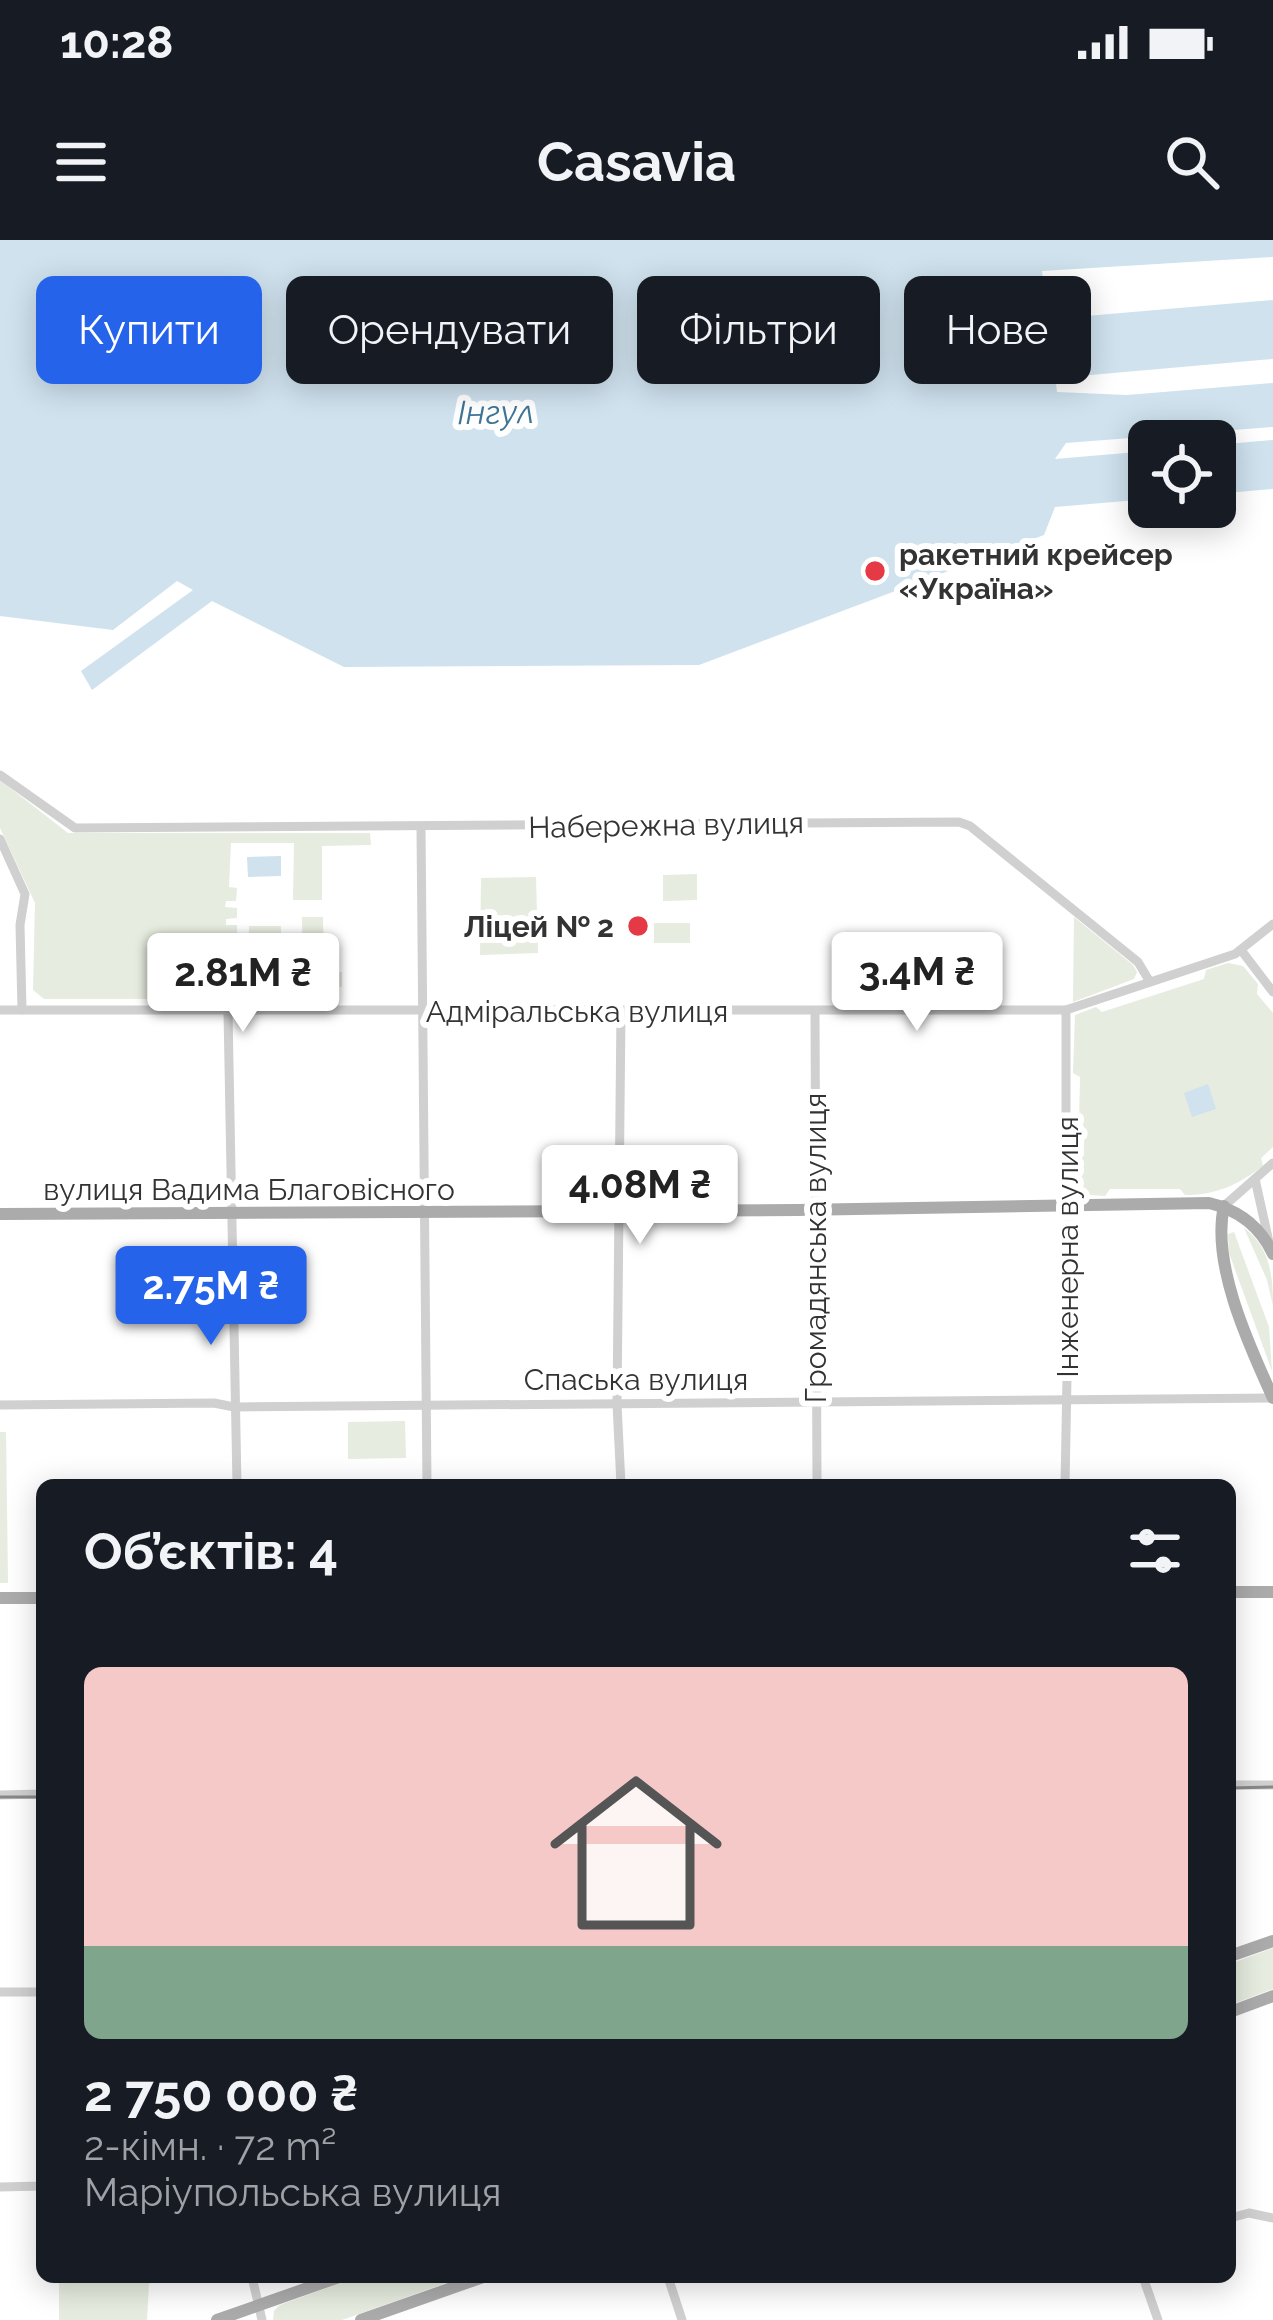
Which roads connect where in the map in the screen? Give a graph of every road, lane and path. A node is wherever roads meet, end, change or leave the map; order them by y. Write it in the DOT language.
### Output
graph roads {
  1 [pos="0,775"];
  2 [pos="422,828"];
  3 [pos="0,839"];
  4 [pos="1273,925"];
  5 [pos="1241,950"];
  6 [pos="1150,982"];
  7 [pos="1273,992"];
  8 [pos="0,1010"];
  9 [pos="22,1010"];
  10 [pos="424,1010"];
  11 [pos="1066,1010"];
  12 [pos="621,1011"];
  13 [pos="228,1012"];
  14 [pos="815,1012"];
  15 [pos="1273,1163"];
  16 [pos="1256,1179"];
  17 [pos="1069,1204"];
  18 [pos="1224,1206"];
  19 [pos="619,1209"];
  20 [pos="814,1210"];
  21 [pos="232,1211"];
  22 [pos="425,1211"];
  23 [pos="0,1214"];
  24 [pos="1272,1250"];
  25 [pos="1067,1398"];
  26 [pos="1273,1398"];
  27 [pos="814,1402"];
  28 [pos="427,1404"];
  29 [pos="617,1404"];
  30 [pos="0,1405"];
  31 [pos="234,1407"];
  32 [pos="237,1479"];
  33 [pos="427,1479"];
  34 [pos="620,1479"];
  35 [pos="817,1479"];
  36 [pos="1065,1479"];
  37 [pos="1236,1592"];
  38 [pos="1273,1592"];
  39 [pos="0,1598"];
  40 [pos="36,1598"];
  41 [pos="1236,1785"];
  42 [pos="1273,1785"];
  43 [pos="36,1794"];
  44 [pos="0,1795"];
  45 [pos="1273,1941"];
  46 [pos="1236,1954"];
  47 [pos="0,1991"];
  48 [pos="36,1992"];
  49 [pos="1273,1996"];
  50 [pos="1236,2010"];
  51 [pos="36,2186"];
  52 [pos="0,2188"];
  53 [pos="1236,2216"];
  54 [pos="1273,2218"];
  55 [pos="253,2283"];
  56 [pos="326,2283"];
  57 [pos="466,2283"];
  58 [pos="670,2283"];
  59 [pos="1145,2283"];
  60 [pos="260,2313"];
  61 [pos="217,2320"];
  62 [pos="361,2320"];
  63 [pos="682,2320"];
  64 [pos="1158,2320"];
  1 -- 2 [label="street, Набережна вулиця"];
  2 -- 6 [label="street, Набережна вулиця"];
  2 -- 10 [label="street"];
  3 -- 9 [label="street"];
  4 -- 5 [label="street"];
  5 -- 6 [label="street"];
  5 -- 7 [label="street"];
  6 -- 11 [label="street, Адміральська вулиця"];
  8 -- 9 [label="street, Адміральська вулиця"];
  9 -- 13 [label="street, Адміральська вулиця"];
  10 -- 12 [label="street, Адміральська вулиця"];
  10 -- 13 [label="street, Адміральська вулиця"];
  10 -- 22 [label="street"];
  11 -- 14 [label="street, Адміральська вулиця"];
  11 -- 17 [label="street, Інженерна вулиця"];
  12 -- 14 [label="street, Адміральська вулиця"];
  12 -- 19 [label="street"];
  13 -- 21 [label="street"];
  14 -- 20 [label="street, Громадянська вулиця"];
  15 -- 16 [label="street"];
  16 -- 18 [label="street"];
  16 -- 24 [label="street"];
  17 -- 18 [label="main road, вулиця Вадима Благовісного"];
  17 -- 20 [label="main road, вулиця Вадима Благовісного"];
  17 -- 25 [label="street, Інженерна вулиця"];
  18 -- 24 [label="main road"];
  18 -- 26 [label="main road"];
  19 -- 20 [label="main road, вулиця Вадима Благовісного"];
  19 -- 22 [label="main road, вулиця Вадима Благовісного"];
  19 -- 29 [label="street"];
  20 -- 27 [label="street, Громадянська вулиця"];
  21 -- 22 [label="main road, вулиця Вадима Благовісного"];
  21 -- 23 [label="main road, вулиця Вадима Благовісного"];
  21 -- 31 [label="street"];
  22 -- 28 [label="street"];
  25 -- 26 [label="street, Спаська вулиця"];
  25 -- 27 [label="street, Спаська вулиця"];
  25 -- 36 [label="street, Інженерна вулиця"];
  27 -- 29 [label="street, Спаська вулиця"];
  27 -- 35 [label="street, Громадянська вулиця"];
  28 -- 29 [label="street, Спаська вулиця"];
  28 -- 31 [label="street, Спаська вулиця"];
  28 -- 33 [label="street"];
  29 -- 34 [label="street"];
  30 -- 31 [label="street, Спаська вулиця"];
  31 -- 32 [label="street"];
  37 -- 38 [label="main road"];
  39 -- 40 [label="main road"];
  41 -- 42 [label="street"];
  43 -- 44 [label="street"];
  45 -- 46 [label="main road"];
  47 -- 48 [label="street"];
  49 -- 50 [label="main road"];
  51 -- 52 [label="street"];
  53 -- 54 [label="street"];
  55 -- 60 [label="street"];
  56 -- 60 [label="main road"];
  57 -- 62 [label="main road"];
  58 -- 63 [label="street"];
  59 -- 64 [label="street"];
  60 -- 61 [label="main road"];
}
